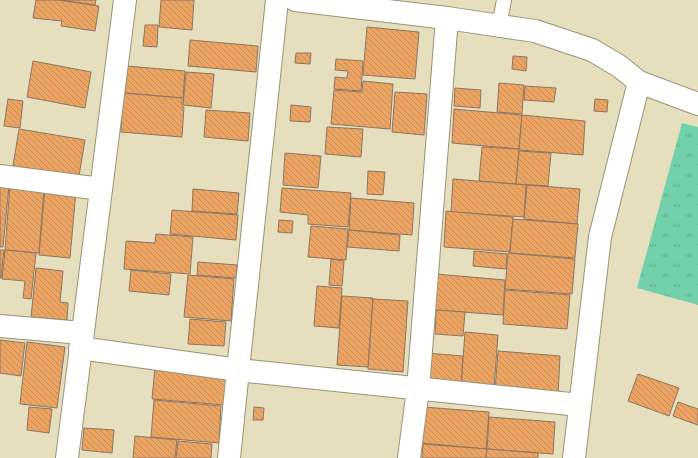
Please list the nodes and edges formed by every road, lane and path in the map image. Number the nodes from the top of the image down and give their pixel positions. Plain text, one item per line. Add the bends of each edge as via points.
1 (125, 0) edge
2 (277, 0) edge
3 (295, 0) edge
4 (504, 0) edge
5 (447, 18) junction
6 (499, 26) junction
7 (639, 82) junction
8 (698, 104) edge
9 (0, 176) edge
10 (101, 189) junction
11 (0, 326) edge
12 (81, 341) junction
13 (238, 370) junction
14 (418, 389) junction
15 (580, 406) junction
16 (67, 458) edge
17 (230, 458) edge
18 (409, 458) edge
19 (574, 458) edge

1 - 10 street
2 - 13 street
3 - 5 street
4 - 6 lane
5 - 6 street
5 - 14 street
6 - 7 street via 535,31 592,50
7 - 8 street
7 - 15 street via 600,237
9 - 10 street
10 - 12 street
11 - 12 street
12 - 13 street
12 - 16 street
13 - 14 street
13 - 17 street
14 - 15 street
14 - 18 street
15 - 19 street

